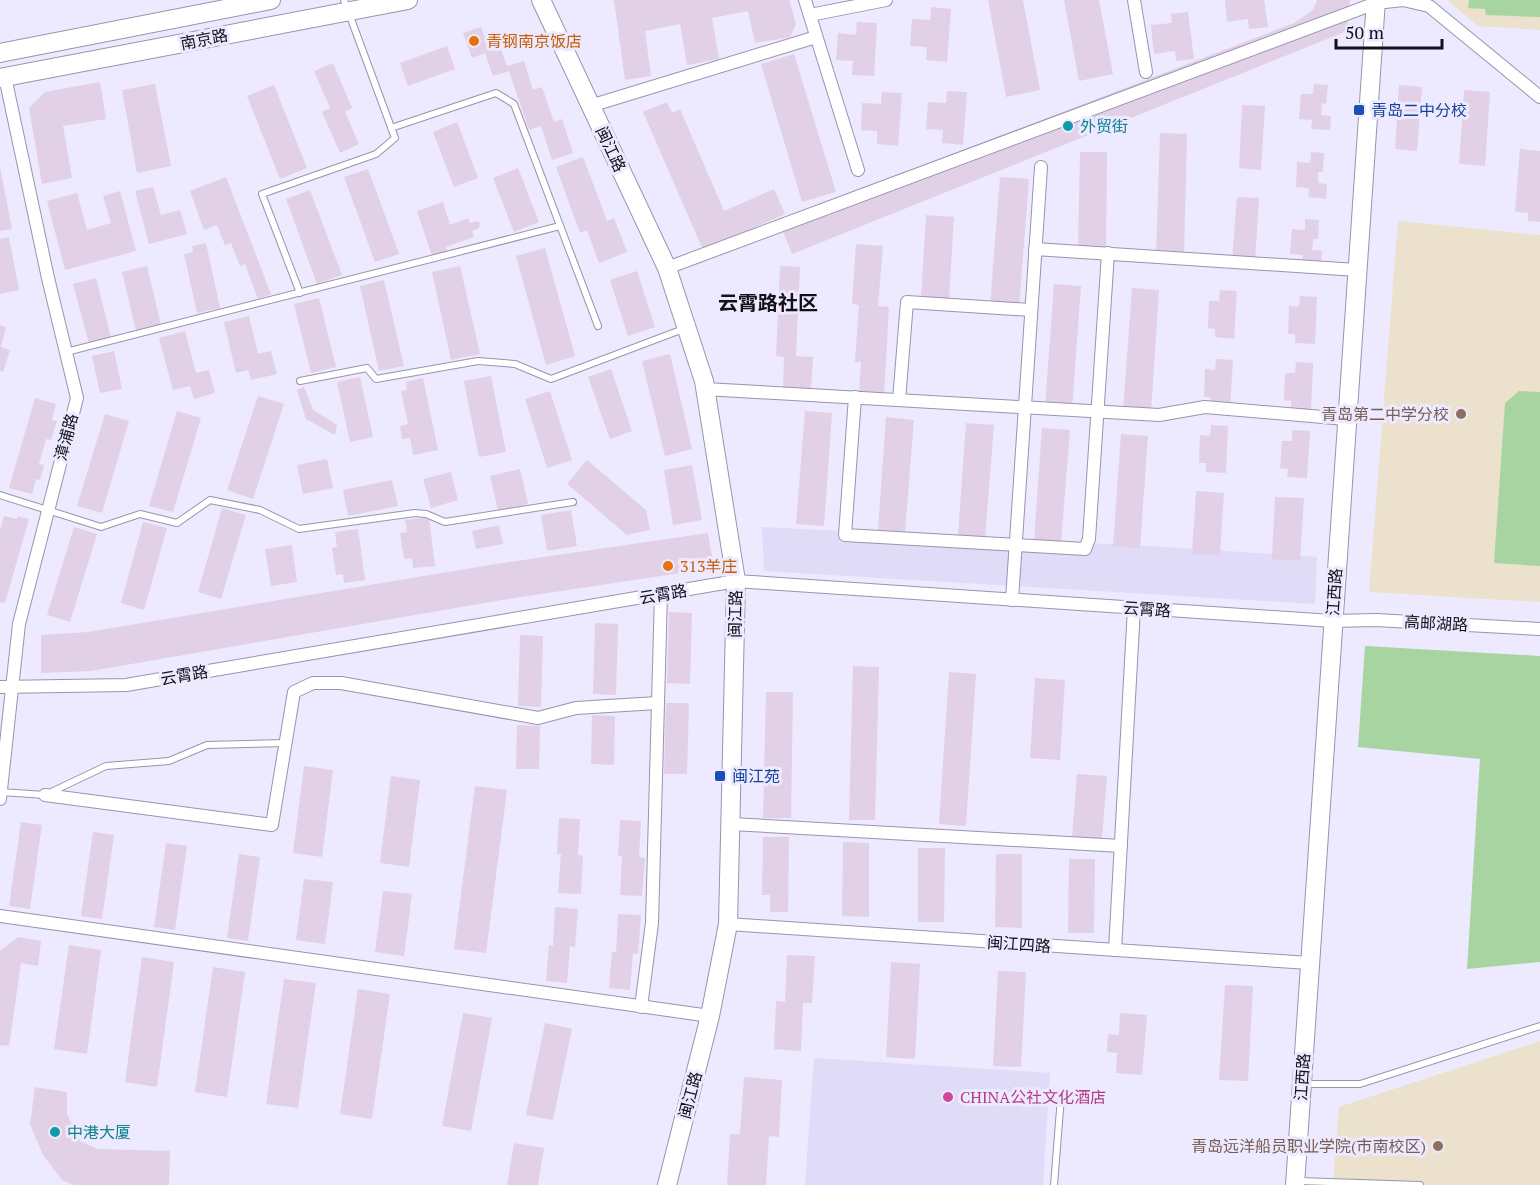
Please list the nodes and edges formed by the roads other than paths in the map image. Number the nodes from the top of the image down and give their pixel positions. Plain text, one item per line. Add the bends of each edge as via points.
1 (271, 0) edge
2 (408, 0) edge
3 (541, 0) edge
4 (805, 0) edge
5 (886, 0) edge
6 (1134, 0) edge
7 (1376, 1) edge
8 (346, 6) edge
9 (810, 15) junction
10 (816, 36) junction
11 (0, 53) edge
12 (1146, 72) dead end
13 (3, 78) edge
14 (1540, 97) edge
15 (590, 106) junction
16 (391, 128) junction
17 (1041, 167) dead end
18 (858, 170) dead end
19 (560, 226) junction
20 (1035, 249) junction
21 (1108, 253) junction
22 (667, 268) junction
23 (1357, 270) junction
24 (300, 293) junction
25 (1031, 310) junction
26 (598, 326) dead end
27 (686, 327) junction
28 (66, 352) junction
29 (300, 381) dead end
30 (705, 389) junction
31 (855, 397) junction
32 (899, 400) junction
33 (1025, 407) junction
34 (1098, 411) junction
35 (1346, 419) junction
36 (0, 495) edge
37 (573, 502) dead end
38 (47, 509) junction
39 (1015, 544) junction
40 (736, 580) junction
41 (661, 594) junction
42 (1012, 600) junction
43 (1134, 608) junction
44 (1332, 621) junction
45 (1540, 629) edge
46 (6, 688) edge
47 (657, 703) junction
48 (285, 743) junction
49 (1, 792) edge
50 (45, 795) junction
51 (0, 799) edge
52 (730, 824) junction
53 (1121, 846) junction
54 (0, 916) edge
55 (728, 924) junction
56 (1115, 950) junction
57 (1309, 963) junction
58 (641, 1007) junction
59 (710, 1016) junction
60 (1540, 1026) edge
61 (1301, 1084) junction
62 (1061, 1097) dead end
63 (1295, 1183) edge
64 (667, 1185) edge
65 (1054, 1185) edge
66 (1420, 1185) edge

1 - 11 main road, 南京路
2 - 8 main road, 南京路
3 - 15 main road, 闽江路
4 - 9 street
5 - 9 street
6 - 12 street
7 - 14 street via 1403,0 1429,6
7 - 22 street
7 - 23 main road, 江西路
8 - 13 main road, 南京路
8 - 16 lane
9 - 10 street
10 - 15 street
10 - 18 street
13 - 28 street, 漳浦路
15 - 22 main road, 闽江路
16 - 19 lane via 496,93 514,104
16 - 24 lane via 395,138 376,154 262,194
17 - 20 street
19 - 24 lane
19 - 26 lane
20 - 21 street
20 - 25 street
21 - 23 street
21 - 34 street
22 - 27 main road, 闽江路
23 - 35 main road, 江西路
24 - 28 lane
25 - 32 street via 907,302
25 - 33 street
27 - 29 lane via 550,379 515,364 478,361 376,379 367,368
27 - 30 main road, 闽江路
28 - 38 street, 漳浦路 via 77,398
30 - 31 street
30 - 40 main road, 闽江路
31 - 32 street
31 - 39 street via 845,535
32 - 33 street
33 - 34 street
33 - 39 street
34 - 35 street via 1159,415 1205,407
34 - 39 street via 1086,549
35 - 44 main road, 江西路
36 - 38 lane
37 - 38 lane via 445,522 415,513 299,529 260,510 210,500 177,523 140,514 101,527
38 - 46 street, 漳浦路
39 - 42 street
40 - 41 street, 云霄路
40 - 42 street, 云霄路
40 - 52 main road, 闽江路
41 - 46 street, 云霄路 via 126,685
41 - 47 street
42 - 43 street, 云霄路
43 - 44 street, 云霄路
43 - 53 street
44 - 45 street, 高邮湖路
44 - 57 main road, 江西路
46 - 49 street, 漳浦路
47 - 48 street via 576,708 538,718 341,683 313,683 294,692
47 - 58 street via 652,923
48 - 50 lane via 207,745 169,761 106,766
48 - 50 street via 272,825
49 - 50 lane
49 - 51 street, 漳浦路
52 - 53 street
52 - 55 main road, 闽江路
53 - 56 street
54 - 58 street
55 - 56 street, 闽江四路
55 - 59 main road, 闽江路
56 - 57 street, 闽江四路
57 - 61 main road, 江西路
58 - 59 street
59 - 64 main road, 闽江路
60 - 61 lane via 1360,1084
61 - 63 main road, 江西路
62 - 65 lane
63 - 66 lane

